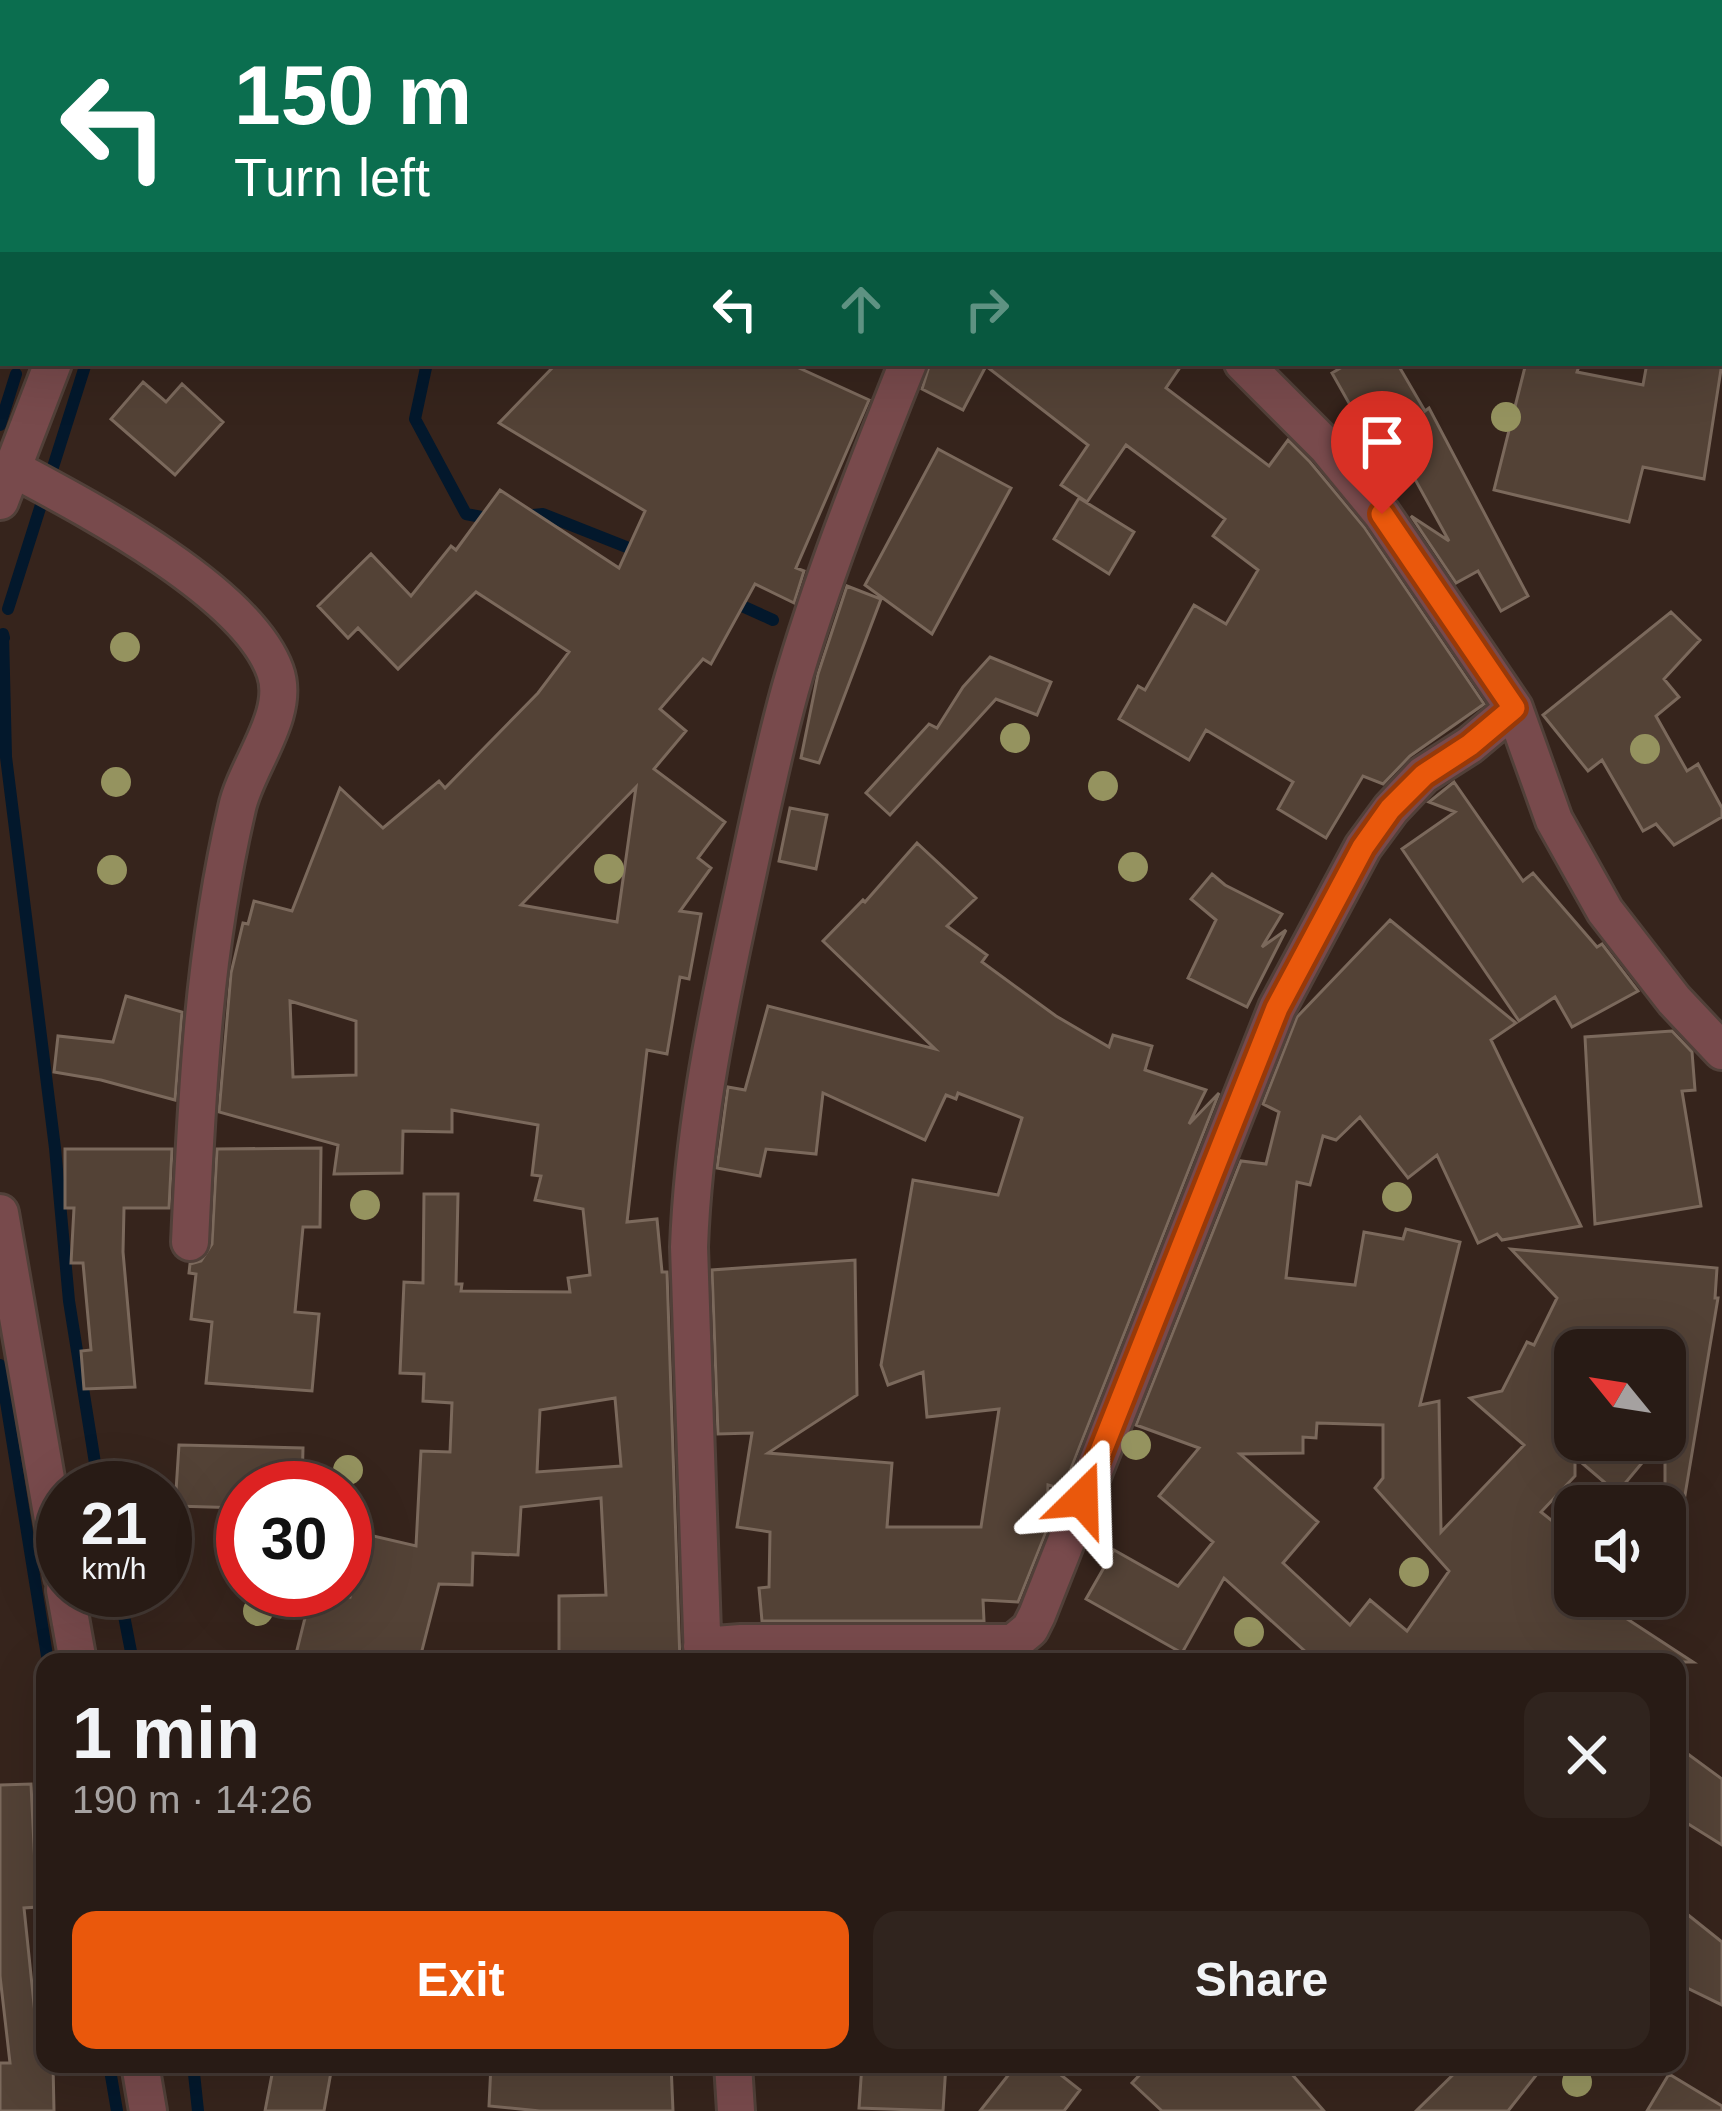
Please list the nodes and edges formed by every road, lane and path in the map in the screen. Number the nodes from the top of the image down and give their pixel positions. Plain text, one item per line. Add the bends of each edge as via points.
1 (51, 366) edge
2 (907, 366) edge
3 (1246, 366) edge
4 (6, 484) edge
5 (1514, 708) junction
6 (1722, 1051) edge
7 (0, 1213) edge
8 (190, 1242) dead end
9 (8, 1303) edge
10 (40, 1461) edge
11 (70, 1617) edge
12 (76, 1653) edge
13 (702, 1653) edge
14 (705, 1653) edge
15 (142, 2073) edge
16 (734, 2073) edge
17 (148, 2111) edge
18 (736, 2111) edge

1 - 4 street
2 - 13 street via 790,689 702,1104 688,1247
3 - 5 street via 1382,514
4 - 8 street via 146,547 233,609 276,672 278,698 242,787 209,946
5 - 6 street via 1554,820 1605,911
5 - 14 street via 1390,809 1277,1008 1022,1638 965,1645 741,1642
7 - 9 street
9 - 10 street
11 - 12 street
15 - 17 street
16 - 18 street

